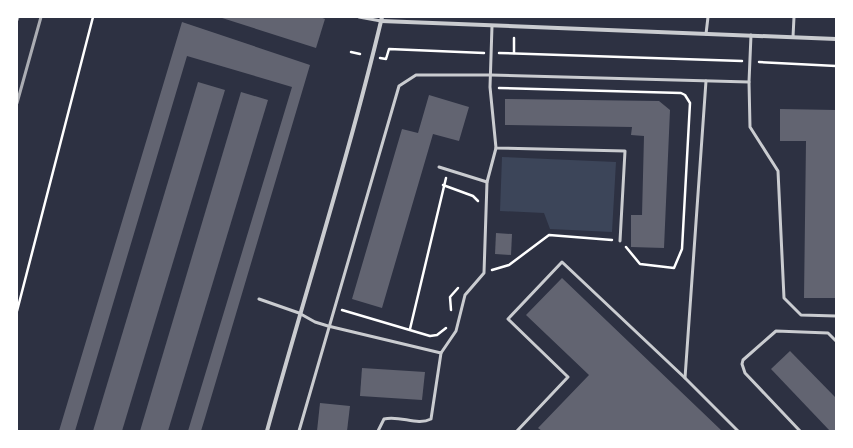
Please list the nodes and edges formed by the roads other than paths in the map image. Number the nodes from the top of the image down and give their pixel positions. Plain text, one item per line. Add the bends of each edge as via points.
1 (359, 17) edge
2 (708, 17) edge
3 (794, 17) edge
4 (382, 19) edge
5 (492, 26) junction
6 (706, 34) junction
7 (751, 35) junction
8 (793, 37) junction
9 (836, 39) edge
10 (491, 75) junction
11 (706, 81) junction
12 (749, 82) junction
13 (496, 148) junction
14 (439, 167) dead end
15 (487, 182) junction
16 (620, 241) dead end
17 (259, 299) dead end
18 (299, 313) junction
19 (836, 316) edge
20 (328, 326) junction
21 (836, 340) edge
22 (441, 353) junction
23 (685, 378) junction
24 (267, 431) edge
25 (299, 431) edge
26 (378, 431) edge
27 (517, 431) edge
28 (738, 431) edge
29 (800, 431) edge

1 - 4 lane
2 - 6 lane
3 - 8 lane
4 - 5 street
4 - 18 street via 336,191
5 - 6 street
5 - 10 lane
6 - 7 street
7 - 8 street
7 - 12 lane
8 - 9 street
10 - 11 lane
10 - 13 lane
10 - 20 lane via 416,75 399,86
11 - 12 lane
11 - 23 lane
12 - 19 lane via 750,127 778,171 784,298 801,315
13 - 15 lane
13 - 16 lane via 625,151
14 - 15 lane
15 - 22 lane via 484,273 465,295 456,331
17 - 18 lane
18 - 20 lane
18 - 24 street
20 - 22 lane
20 - 25 lane
21 - 29 lane via 828,333 776,331 742,364 745,373
22 - 26 lane via 431,419 424,422 384,418
23 - 27 lane via 562,262 508,319 568,377
23 - 28 lane

